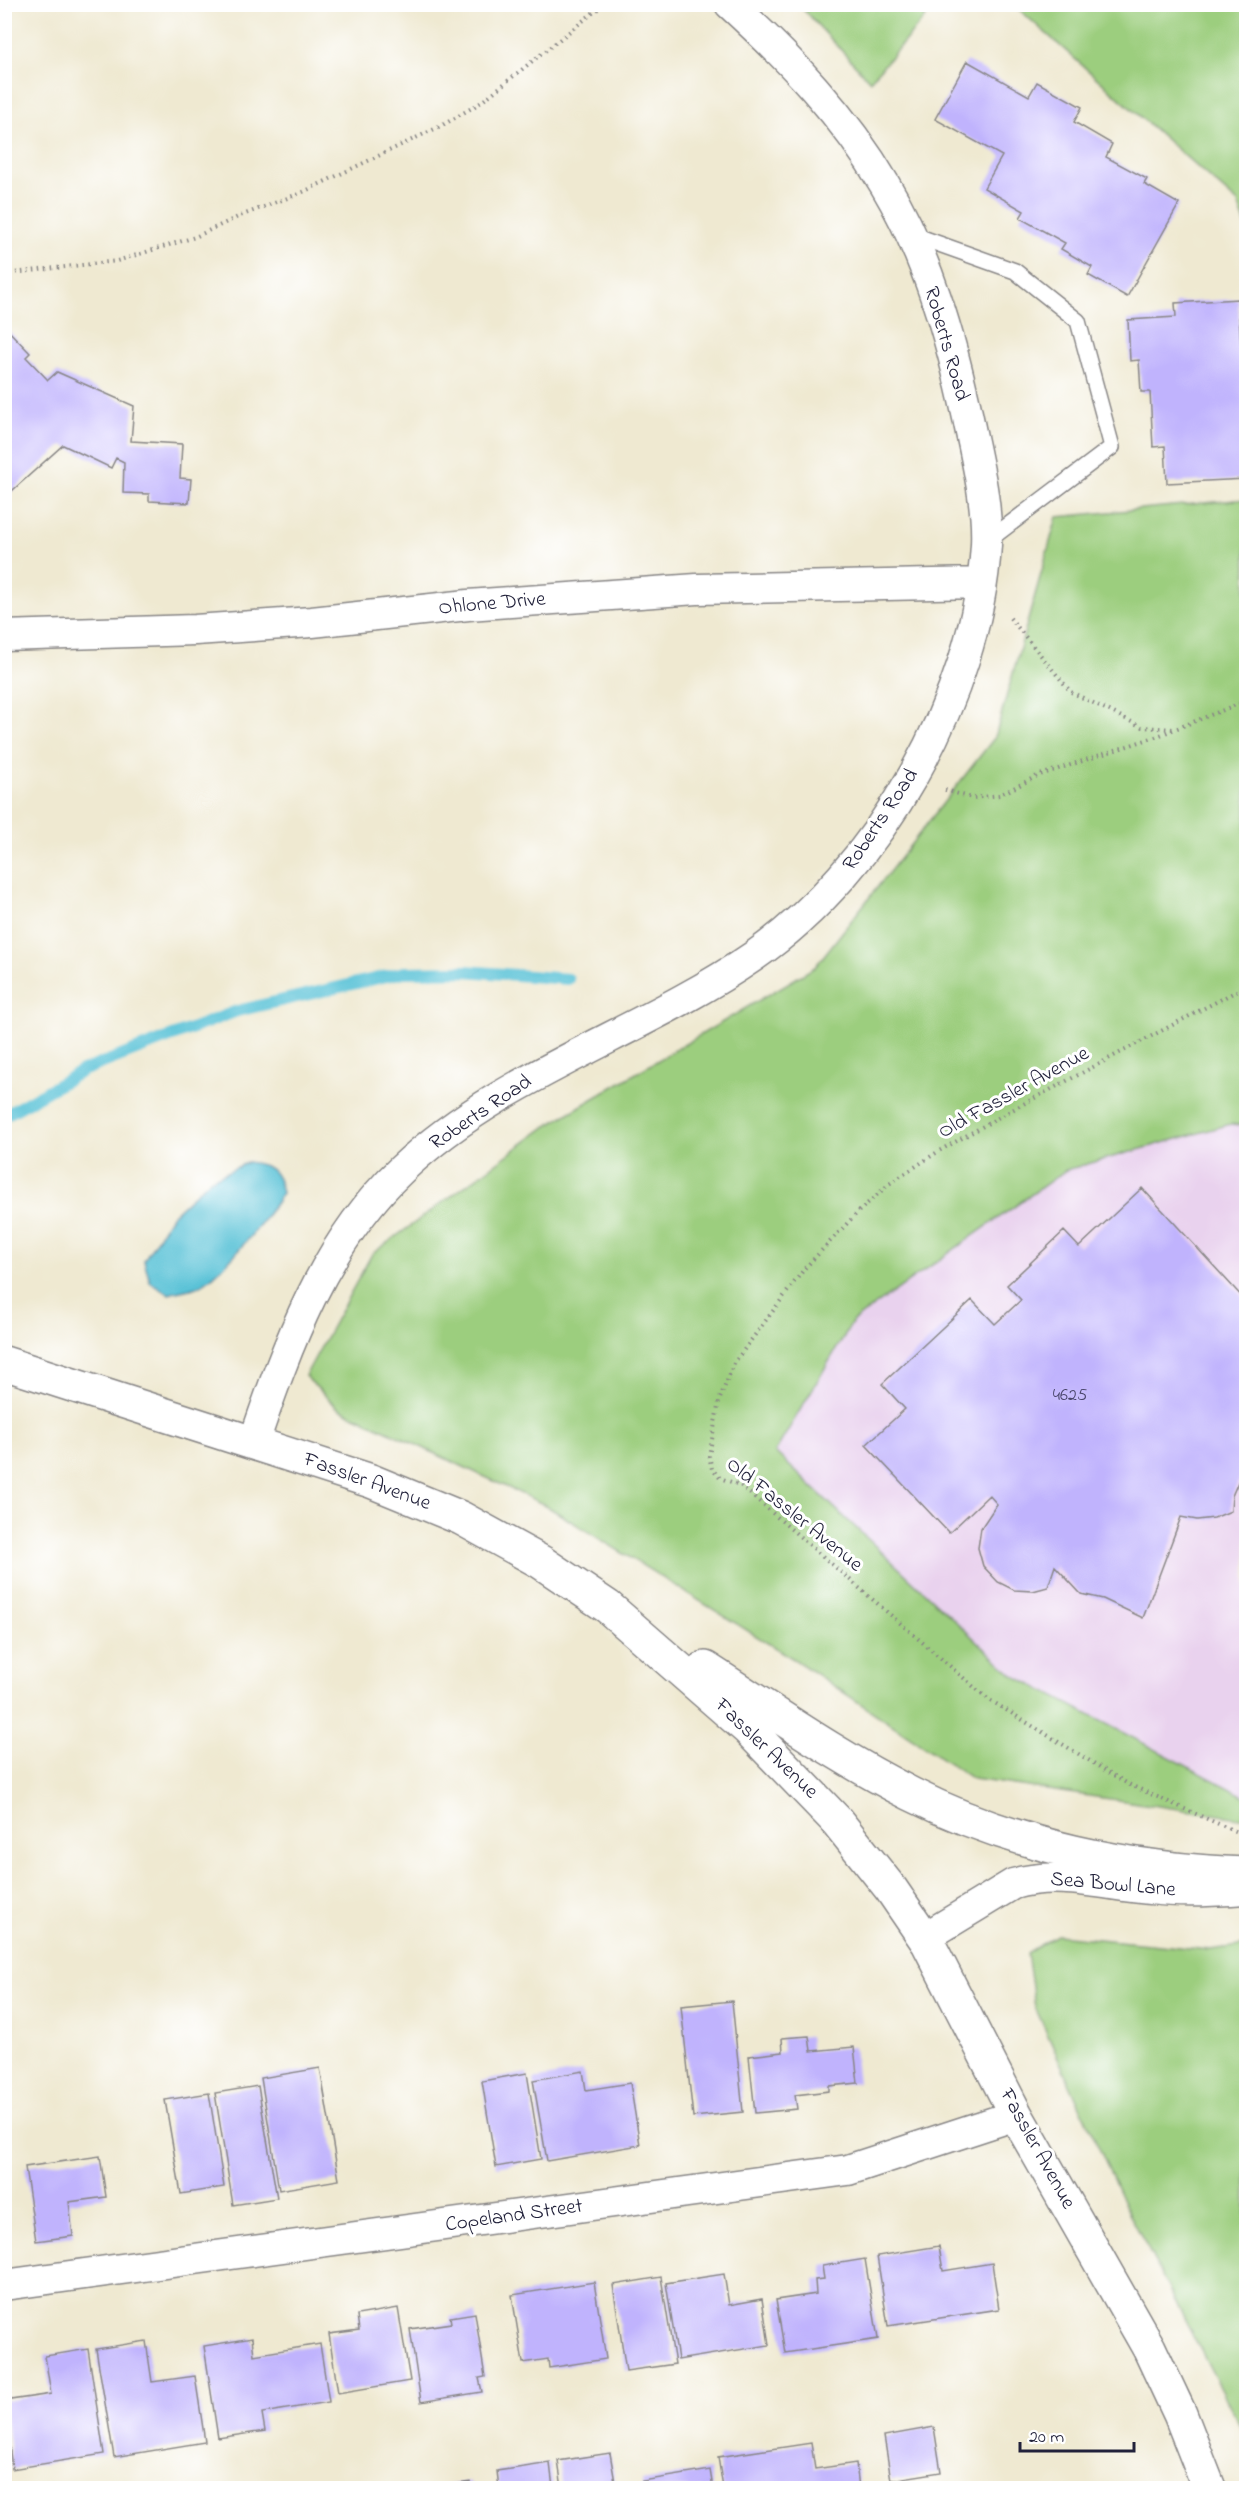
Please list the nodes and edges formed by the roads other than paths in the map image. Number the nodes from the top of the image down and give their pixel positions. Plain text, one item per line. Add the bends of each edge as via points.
1 (730, 4) edge
2 (911, 234) junction
3 (986, 542) junction
4 (981, 583) junction
5 (4, 636) edge
6 (4, 1363) edge
7 (254, 1442) junction
8 (608, 1607) junction
9 (1246, 1874) edge
10 (1246, 1889) edge
11 (924, 1938) junction
12 (1016, 2115) junction
13 (4, 2285) edge
14 (1209, 2488) edge

1 - 2 street, Roberts Road via 813,86 853,135
2 - 3 street, Roberts Road via 962,392 984,505
2 - 3 lane via 1015,271 1078,321 1112,447
3 - 4 street, Roberts Road
4 - 5 street, Ohlone Drive via 697,588 195,630
4 - 7 street, Roberts Road via 958,675 931,739 897,804 855,864 804,918 753,957 644,1021 505,1094 401,1170 351,1229 315,1290 286,1352
6 - 7 street, Fassler Avenue
7 - 8 street, Fassler Avenue via 371,1481 461,1518 541,1562
8 - 9 street via 849,1760 941,1808 1037,1842 1097,1857 1165,1868
8 - 11 street, Fassler Avenue via 720,1704 806,1786 865,1855
10 - 11 street, Sea Bowl Lane via 1185,1891 1068,1879 1026,1880
11 - 12 street, Fassler Avenue
12 - 13 street, Copeland Street via 848,2170
12 - 14 street, Fassler Avenue via 1149,2348

